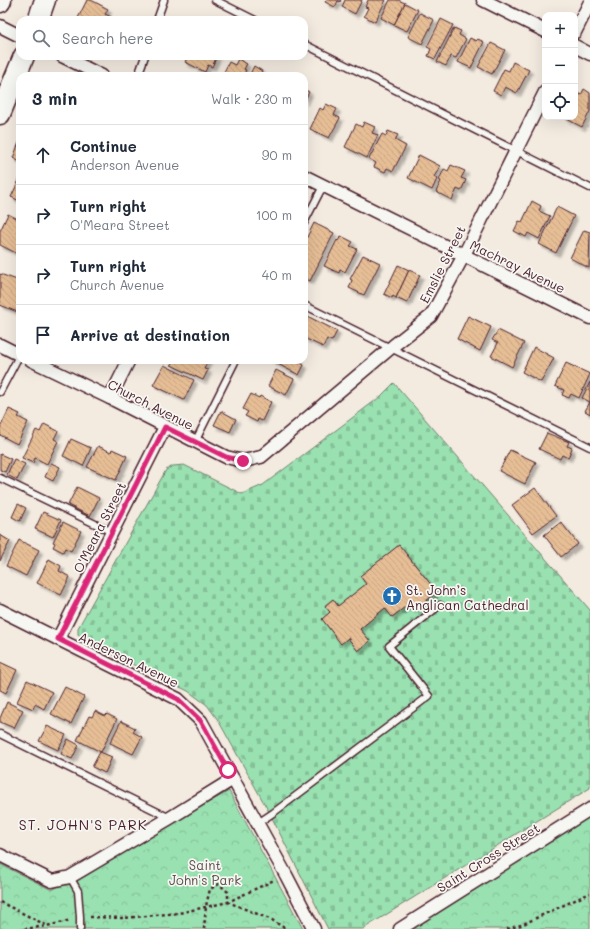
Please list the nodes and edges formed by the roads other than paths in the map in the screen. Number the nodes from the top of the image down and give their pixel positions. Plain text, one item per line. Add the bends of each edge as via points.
1 (45, 0) edge
2 (164, 0) edge
3 (215, 0) edge
4 (483, 0) edge
5 (590, 2) edge
6 (39, 16) edge
7 (158, 16) edge
8 (247, 16) edge
9 (0, 26) edge
10 (578, 26) edge
11 (542, 30) edge
12 (16, 34) edge
13 (308, 46) edge
14 (578, 48) edge
15 (590, 54) edge
16 (22, 60) edge
17 (70, 60) edge
18 (144, 60) edge
19 (17, 72) edge
20 (94, 72) edge
21 (139, 72) edge
22 (16, 75) edge
23 (542, 98) edge
24 (0, 114) edge
25 (516, 150) junction
26 (308, 178) edge
27 (323, 186) junction
28 (590, 188) edge
29 (308, 215) edge
30 (464, 255) junction
31 (308, 307) edge
32 (590, 318) edge
33 (0, 345) edge
34 (390, 349) junction
35 (16, 353) edge
36 (16, 362) edge
37 (40, 364) edge
38 (127, 364) edge
39 (234, 364) edge
40 (0, 392) edge
41 (110, 398) junction
42 (165, 427) junction
43 (195, 442) junction
44 (590, 447) edge
45 (261, 457) joint
46 (0, 478) edge
47 (112, 532) junction
48 (440, 605) dead end
49 (0, 610) edge
50 (58, 639) junction
51 (0, 734) edge
52 (233, 779) junction
53 (590, 809) edge
54 (170, 818) junction
55 (258, 823) junction
56 (0, 855) edge
57 (70, 877) junction
58 (80, 929) edge
59 (314, 929) edge
60 (400, 929) edge

1 - 6 main road
2 - 7 lane
3 - 8 lane
4 - 11 street
5 - 10 street
9 - 12 street
13 - 25 lane
14 - 15 street
16 - 19 main road
17 - 20 street
18 - 21 lane
22 - 24 main road
23 - 25 street, Emslie Street
25 - 28 lane
25 - 30 street, Emslie Street
26 - 27 street, Machray Avenue
27 - 29 lane
27 - 30 street, Machray Avenue
30 - 32 street, Machray Avenue
30 - 34 street, Emslie Street via 432,316
31 - 34 lane
33 - 35 street
34 - 44 lane
34 - 45 street, Emslie Street
36 - 40 lane
37 - 41 street, Church Avenue
38 - 41 street
39 - 43 lane
41 - 42 street, Church Avenue
42 - 43 street, Church Avenue
42 - 47 street, O'Meara Street
43 - 45 street, Church Avenue via 226,457 243,461
46 - 47 lane
47 - 50 street, O'Meara Street
48 - 55 lane via 389,646 429,696
49 - 50 street, Anderson Avenue
50 - 52 street, Anderson Avenue via 178,699 201,721
51 - 54 lane
52 - 54 street
52 - 55 street, Anderson Avenue
53 - 60 street, Saint Cross Street
54 - 57 street
55 - 59 street, Anderson Avenue
56 - 57 street via 52,881
57 - 58 lane via 78,891

